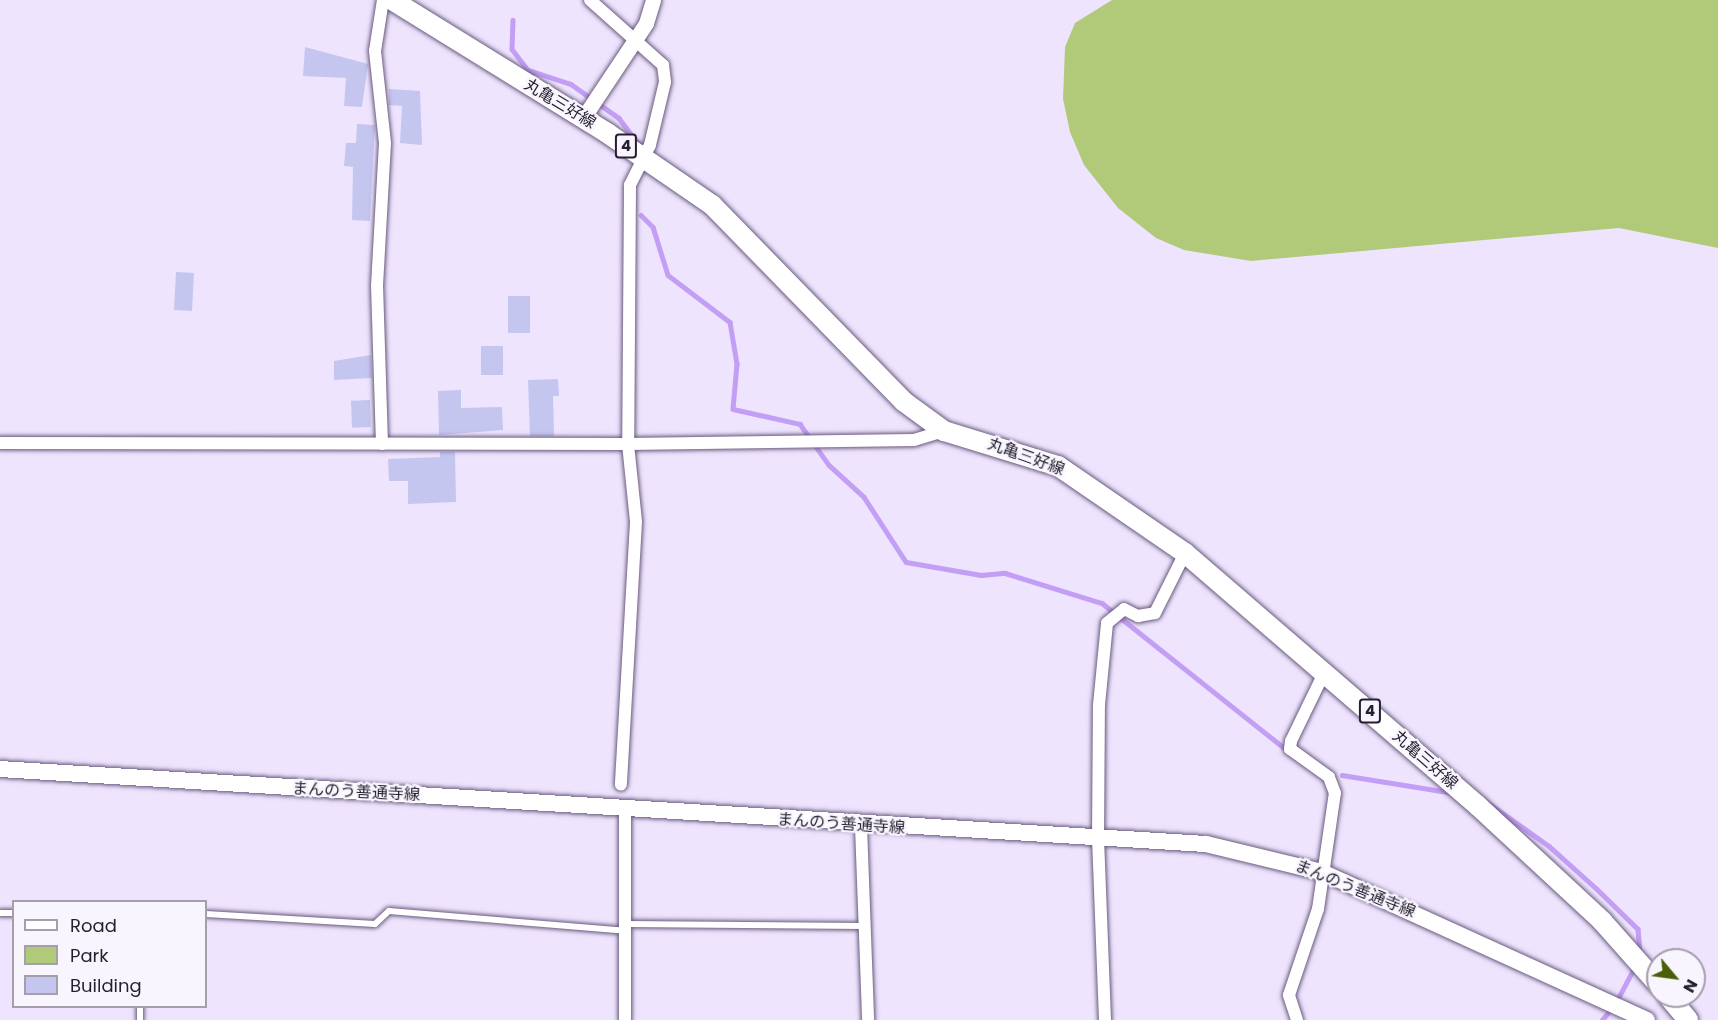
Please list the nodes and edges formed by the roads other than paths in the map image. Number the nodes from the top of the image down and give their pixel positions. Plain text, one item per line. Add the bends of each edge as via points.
1 (383, 0) edge
2 (392, 0) edge
3 (590, 0) edge
4 (653, 0) edge
5 (633, 42) junction
6 (585, 114) junction
7 (645, 158) junction
8 (944, 431) junction
9 (0, 443) edge
10 (382, 444) junction
11 (628, 444) junction
12 (1185, 553) junction
13 (1325, 671) junction
14 (0, 769) edge
15 (621, 785) dead end
16 (625, 807) junction
17 (861, 826) junction
18 (1098, 840) junction
19 (1322, 872) junction
20 (207, 914) edge
21 (868, 926) junction
22 (625, 927) junction
23 (1646, 971) edge
24 (1678, 1008) edge
25 (625, 1020) edge
26 (868, 1020) edge
27 (1105, 1020) edge
28 (1297, 1020) edge
29 (1647, 1020) edge
30 (1688, 1020) edge

1 - 10 street via 375,51 385,143 377,286
2 - 6 main road, 丸亀三好線 / 4
3 - 5 street
4 - 5 street
5 - 6 street
5 - 7 street via 663,65 665,82
6 - 7 main road, 丸亀三好線 / 4
7 - 8 main road, 丸亀三好線 / 4 via 712,205 903,401
7 - 11 street via 630,185
8 - 11 street via 914,440 798,438
8 - 12 main road, 丸亀三好線 / 4 via 1058,466
9 - 10 street
10 - 11 street
11 - 15 street via 636,522
12 - 13 main road, 丸亀三好線 / 4
12 - 18 street via 1155,613 1138,616 1124,609 1107,623 1099,705
13 - 19 street via 1290,749 1329,777 1335,793
13 - 23 main road, 丸亀三好線 / 4 via 1594,914
14 - 16 main road, まんのう善通寺線
16 - 17 main road, まんのう善通寺線
16 - 22 street
17 - 18 main road, まんのう善通寺線
17 - 21 street
18 - 19 main road, まんのう善通寺線 via 1206,844
18 - 27 street
19 - 28 street via 1309,945 1289,995
19 - 29 main road, まんのう善通寺線
20 - 22 lane via 375,924 389,911
21 - 22 lane
21 - 26 street
22 - 25 street
24 - 30 main road

